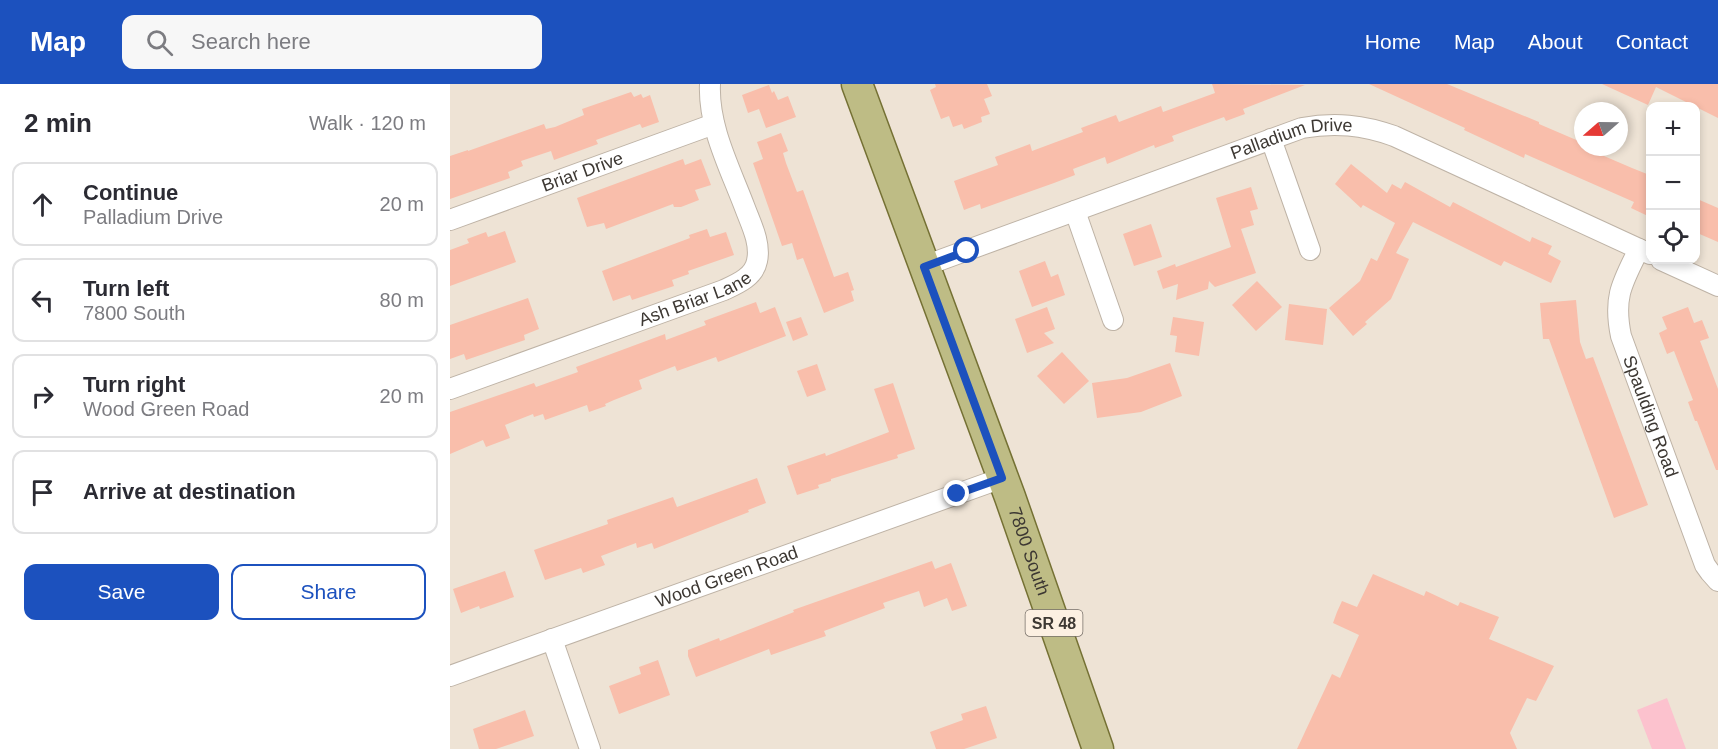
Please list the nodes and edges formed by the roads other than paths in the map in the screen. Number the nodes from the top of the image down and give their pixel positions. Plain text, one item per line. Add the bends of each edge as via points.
1 (710, 84) edge
2 (857, 84) edge
3 (714, 123) junction
4 (1271, 139) junction
5 (1075, 211) junction
6 (450, 220) edge
7 (1310, 250) dead end
8 (1645, 252) edge
9 (1670, 264) edge
10 (924, 267) junction
11 (1718, 286) edge
12 (1113, 320) dead end
13 (450, 389) edge
14 (1002, 478) junction
15 (1718, 581) edge
16 (552, 639) junction
17 (450, 676) edge
18 (591, 749) edge
19 (1098, 749) edge

1 - 3 street, Ash Briar Lane
2 - 10 main road, 7800 South / SR 48
3 - 6 street, Briar Drive
3 - 13 street, Ash Briar Lane via 756,237 758,260 747,278
4 - 5 street, Palladium Drive
4 - 7 street
4 - 8 street, Palladium Drive via 1320,125 1376,129
5 - 10 street, Palladium Drive
5 - 12 street
8 - 15 street, Spaulding Road via 1619,293 1621,336 1705,565
9 - 11 street
10 - 14 main road, 7800 South / SR 48
14 - 16 street, Wood Green Road
14 - 19 main road, 7800 South / SR 48
16 - 17 street, Wood Green Road
16 - 18 street

